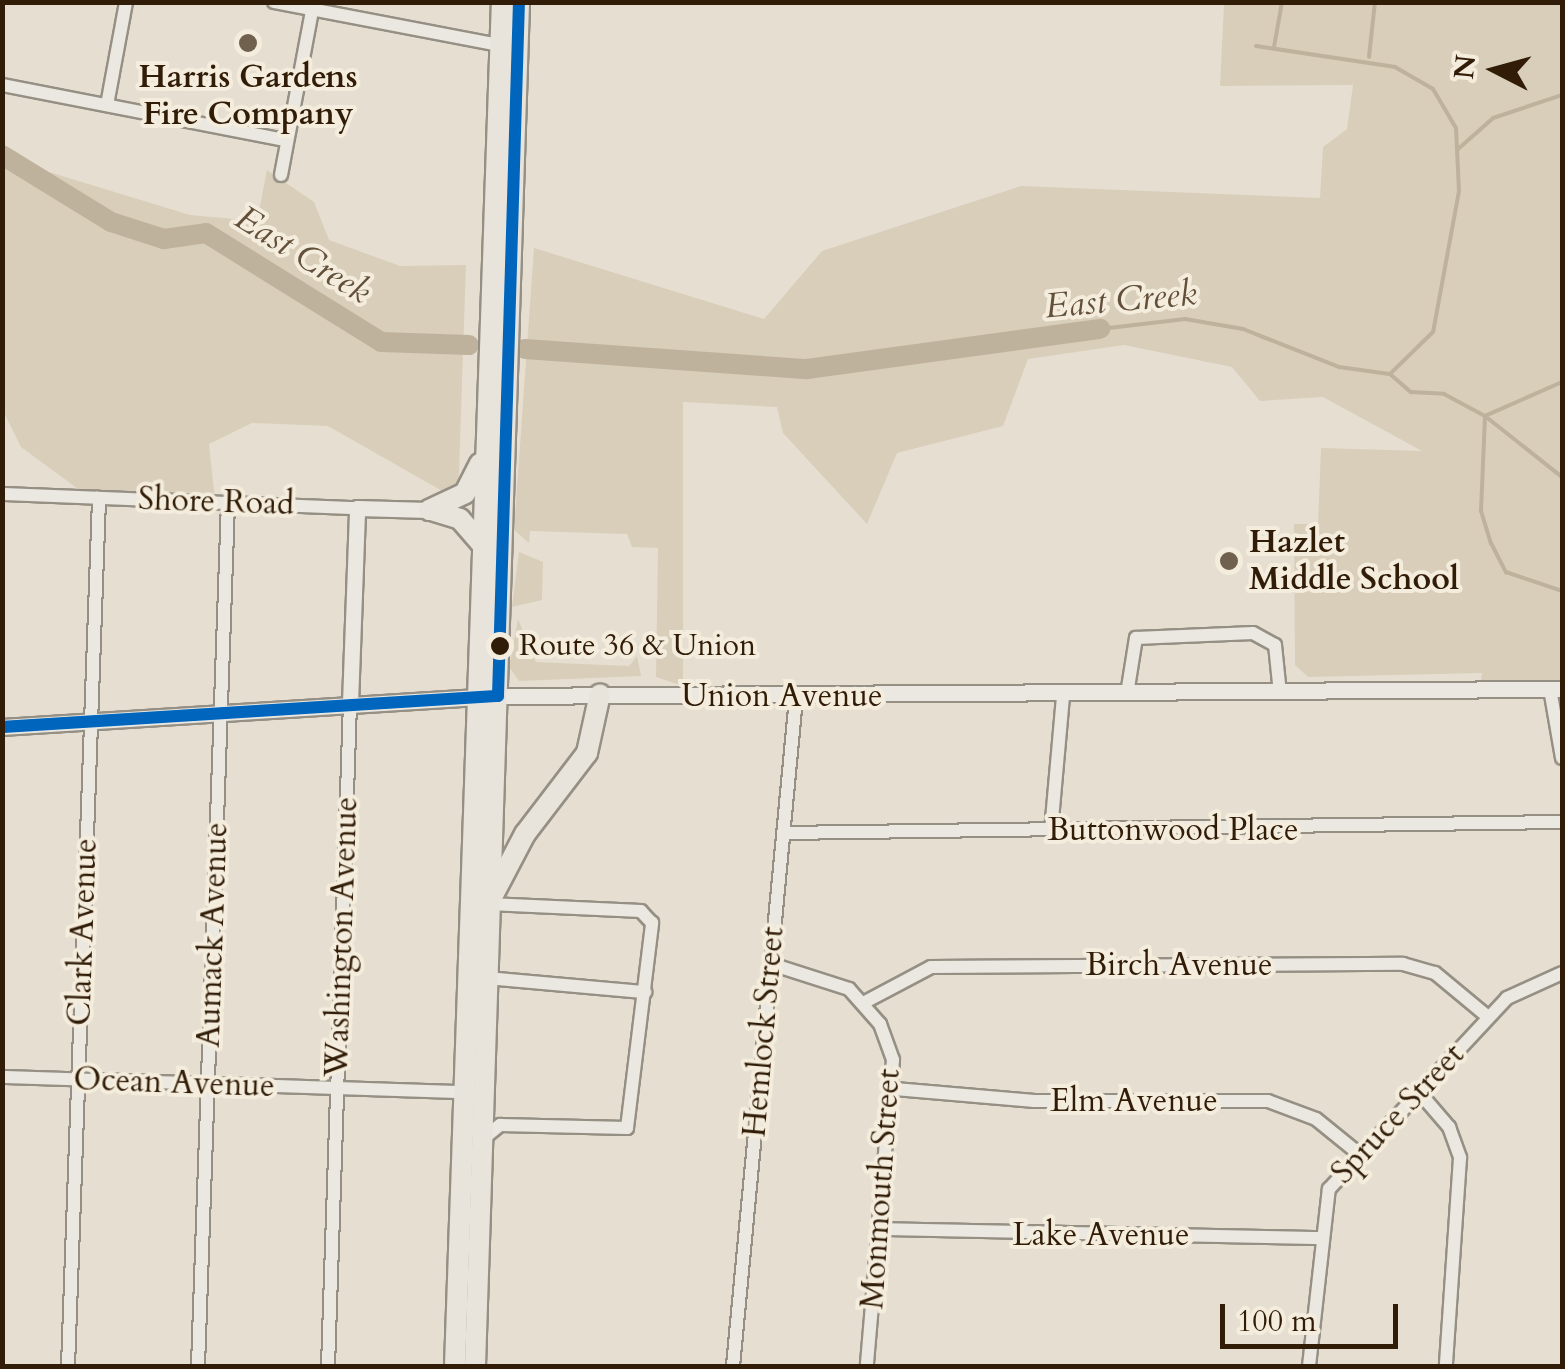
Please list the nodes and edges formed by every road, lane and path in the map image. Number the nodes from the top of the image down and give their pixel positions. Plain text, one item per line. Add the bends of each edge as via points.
1 (126, 2) edge
2 (274, 2) edge
3 (502, 2) edge
4 (519, 2) edge
5 (312, 6) edge
6 (499, 45) junction
7 (2, 85) edge
8 (107, 105) junction
9 (286, 140) junction
10 (281, 175) dead end
11 (486, 447) junction
12 (2, 494) edge
13 (99, 498) junction
14 (228, 503) junction
15 (357, 508) junction
16 (429, 510) junction
17 (483, 545) junction
18 (1556, 689) edge
19 (1280, 693) junction
20 (600, 694) junction
21 (1128, 694) junction
22 (498, 696) junction
23 (1063, 696) junction
24 (475, 697) junction
25 (796, 698) junction
26 (350, 703) junction
27 (219, 714) junction
28 (90, 721) junction
29 (2, 727) edge
30 (1562, 758) edge
31 (1562, 822) edge
32 (1051, 831) junction
33 (782, 833) junction
34 (489, 904) junction
35 (772, 964) junction
36 (1562, 973) edge
37 (487, 978) junction
38 (645, 992) junction
39 (865, 1002) junction
40 (1487, 1016) junction
41 (2, 1077) edge
42 (78, 1080) junction
43 (207, 1084) junction
44 (337, 1088) junction
45 (894, 1089) junction
46 (1418, 1091) junction
47 (466, 1092) junction
48 (481, 1145) junction
49 (1358, 1153) junction
50 (881, 1229) junction
51 (1320, 1238) junction
52 (68, 1366) edge
53 (198, 1366) edge
54 (328, 1366) edge
55 (455, 1366) edge
56 (476, 1366) edge
57 (732, 1366) edge
58 (867, 1366) edge
59 (1310, 1366) edge
60 (1446, 1366) edge

1 - 8 street
2 - 5 street
3 - 6 highway
4 - 22 highway
5 - 6 street
5 - 9 street
6 - 11 highway
7 - 8 street
8 - 9 street
9 - 10 street
11 - 16 highway via 465,494
11 - 17 highway
12 - 13 street, Shore Road
13 - 14 street, Shore Road
13 - 28 street, Clark Avenue
14 - 15 street, Shore Road
14 - 27 street, Aumack Avenue
15 - 16 street, Shore Road
15 - 26 street, Washington Avenue
16 - 17 highway via 460,519
17 - 24 highway
18 - 19 street, Union Avenue
18 - 30 street
19 - 21 street, Union Avenue
19 - 21 street via 1275,645 1253,633 1136,638
20 - 22 street, Union Avenue
20 - 25 street, Union Avenue
20 - 34 highway via 587,753 525,834
21 - 23 street, Union Avenue
22 - 24 street, Union Avenue
22 - 34 highway
23 - 25 street, Union Avenue
23 - 32 street
24 - 26 street, Union Avenue
24 - 47 highway
25 - 33 street, Hemlock Street
26 - 27 street, Union Avenue
26 - 44 street, Washington Avenue
27 - 28 street, Union Avenue
27 - 43 street, Aumack Avenue
28 - 29 street, Union Avenue
28 - 42 street, Clark Avenue
31 - 32 street, Buttonwood Place
32 - 33 street, Buttonwood Place
33 - 35 street, Hemlock Street
34 - 37 highway
34 - 38 street via 648,914
35 - 39 street, Monmouth Street via 826,976
35 - 57 street, Hemlock Street
36 - 40 street, Spruce Street via 1523,986
37 - 38 street
37 - 48 highway
38 - 48 street via 628,1128 500,1124
39 - 40 street, Birch Avenue via 932,967 1402,964 1434,973
39 - 45 street, Monmouth Street via 888,1041
40 - 46 street, Spruce Street
41 - 42 street, Ocean Avenue
42 - 43 street, Ocean Avenue
42 - 52 street, Clark Avenue
43 - 44 street, Ocean Avenue
43 - 53 street, Aumack Avenue
44 - 47 street, Ocean Avenue
44 - 54 street, Washington Avenue
45 - 49 street, Elm Avenue via 1034,1101 1268,1101 1316,1118
45 - 50 street, Monmouth Street
46 - 49 street, Spruce Street
46 - 60 street via 1449,1126 1460,1158
47 - 55 highway
48 - 56 highway
49 - 51 street, Spruce Street via 1328,1189
50 - 51 street, Lake Avenue
50 - 58 street, Monmouth Street
51 - 59 street, Spruce Street

